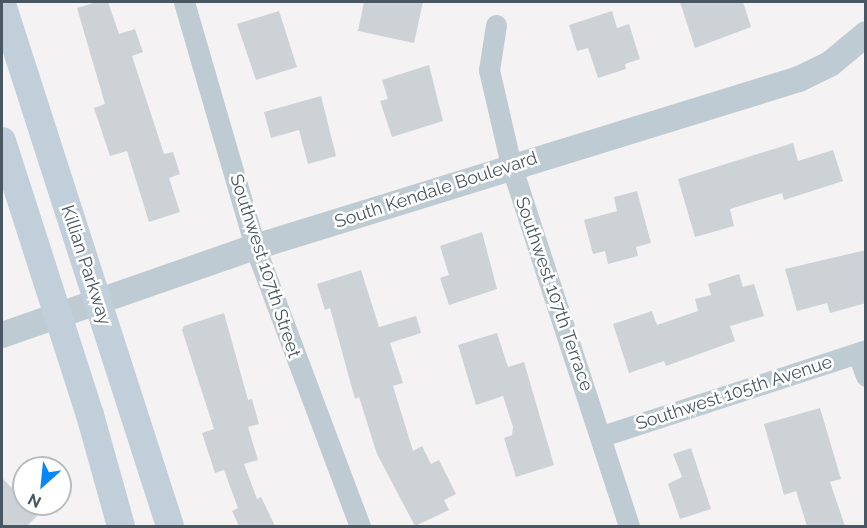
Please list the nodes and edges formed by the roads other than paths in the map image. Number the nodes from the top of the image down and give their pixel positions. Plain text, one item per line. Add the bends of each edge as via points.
1 (184, 2) edge
2 (2, 4) edge
3 (496, 25) dead end
4 (864, 35) edge
5 (2, 141) edge
6 (511, 165) junction
7 (255, 247) junction
8 (98, 301) junction
9 (56, 317) junction
10 (2, 335) edge
11 (862, 352) edge
12 (866, 376) edge
13 (602, 436) junction
14 (121, 526) edge
15 (170, 526) edge
16 (360, 526) edge
17 (629, 526) edge

1 - 7 street, Southwest 107th Street
2 - 8 main road, Killian Parkway
3 - 6 street, Southwest 107th Terrace via 489,70
4 - 6 street, South Kendale Boulevard via 830,64 799,79
5 - 9 main road
6 - 7 street, South Kendale Boulevard
6 - 13 street, Southwest 107th Terrace
7 - 8 street, South Kendale Boulevard
7 - 16 street, Southwest 107th Street
8 - 9 street, South Kendale Boulevard
8 - 15 main road, Killian Parkway
9 - 10 street, South Kendale Boulevard
9 - 14 main road
11 - 12 street
11 - 13 street, Southwest 105th Avenue
13 - 17 street, Southwest 107th Terrace

